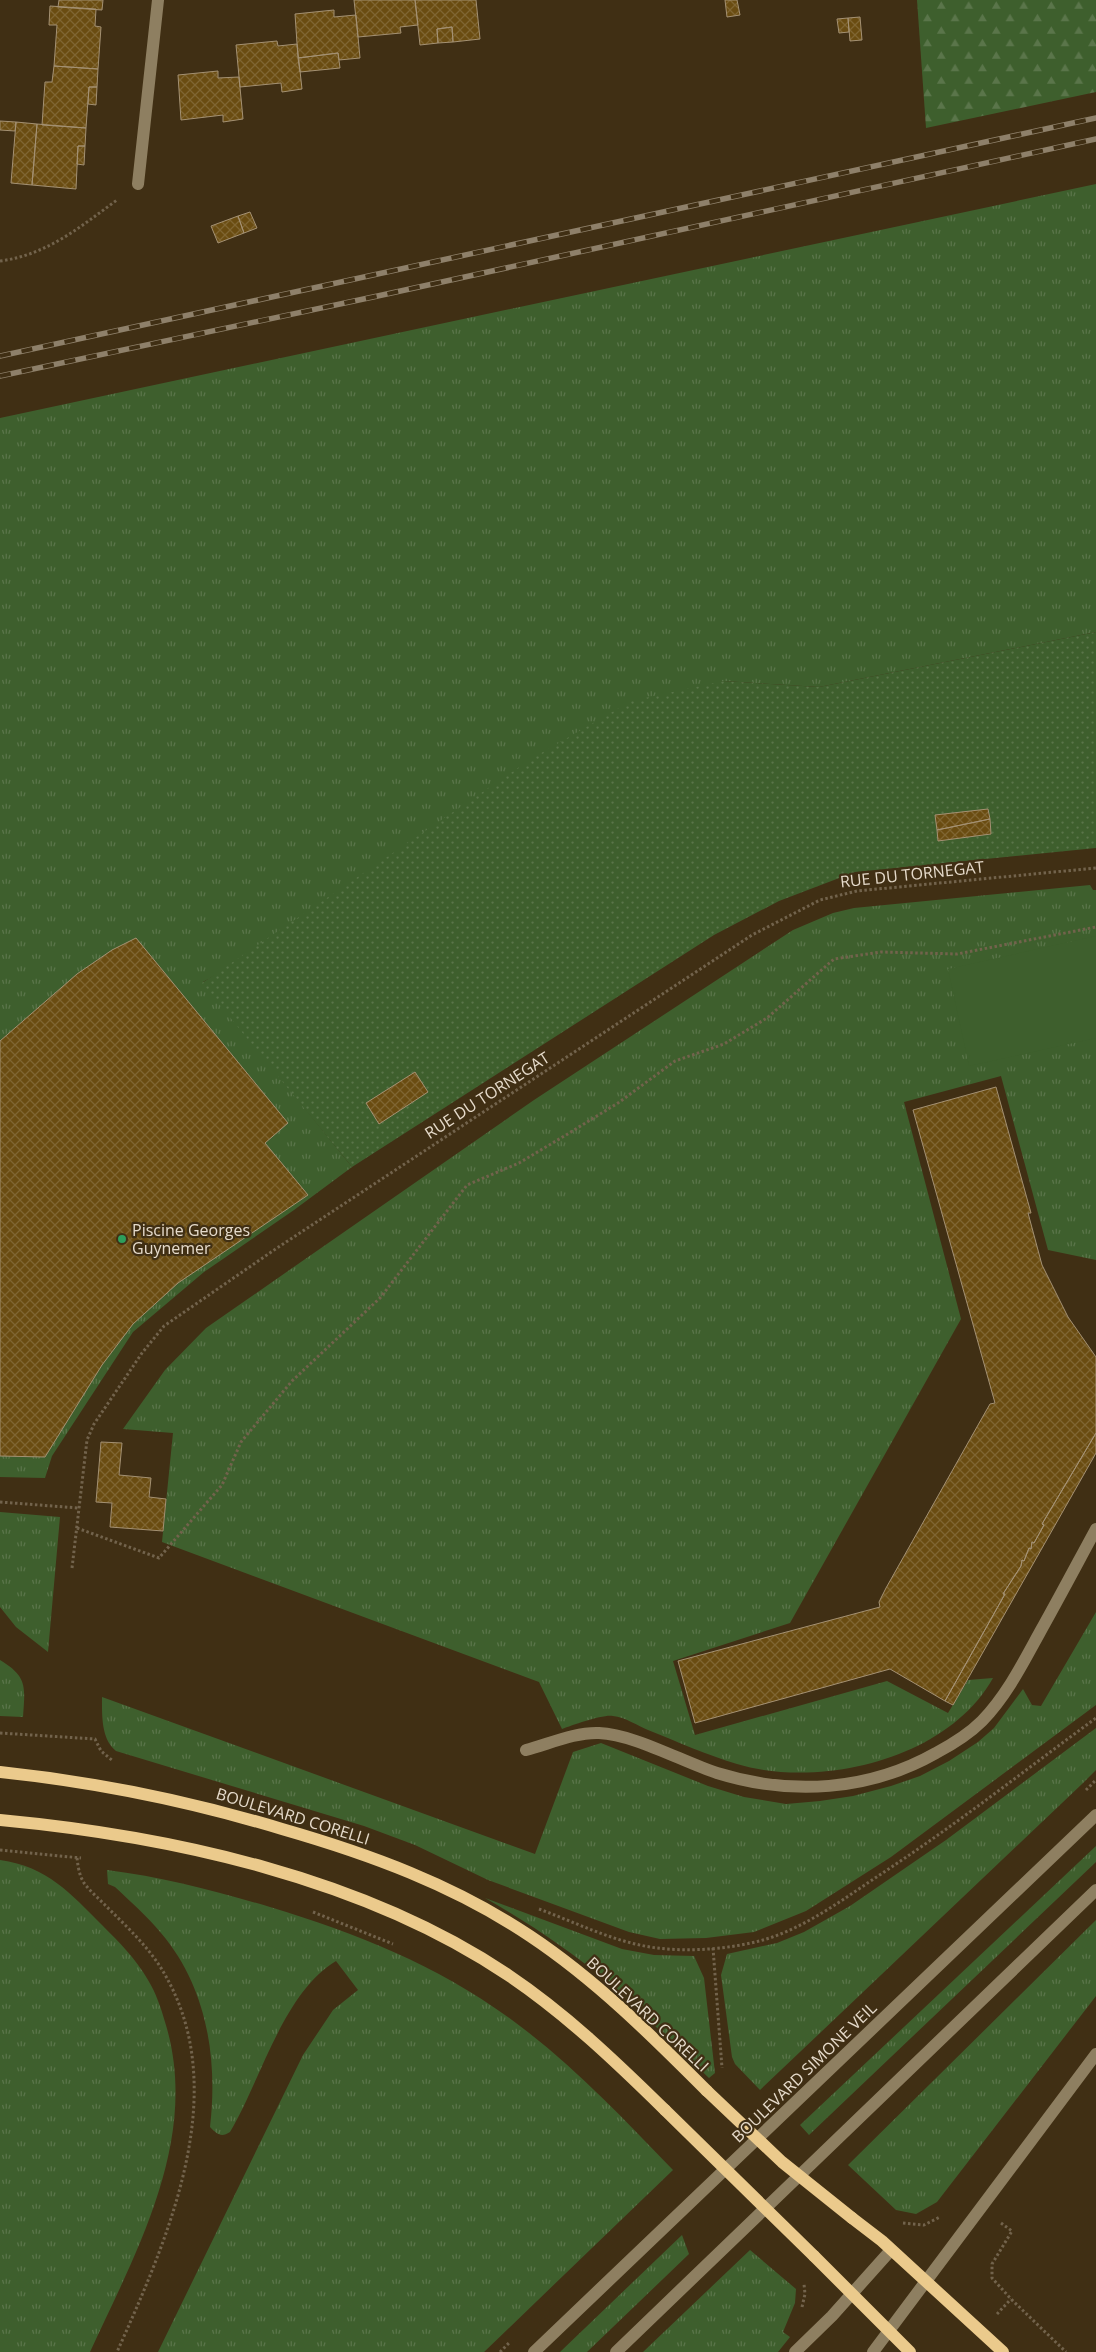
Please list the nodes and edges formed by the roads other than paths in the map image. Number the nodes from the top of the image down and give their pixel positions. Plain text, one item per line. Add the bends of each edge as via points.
1 (158, 0) edge
2 (138, 184) road end
3 (1096, 1529) edge
4 (526, 1750) dead end
5 (0, 1772) edge
6 (1096, 1815) edge
7 (0, 1820) edge
8 (1096, 1890) edge
9 (1096, 2054) edge
10 (891, 2250) junction
11 (927, 2282) junction
12 (852, 2295) junction
13 (890, 2332) junction
14 (534, 2352) edge
15 (616, 2352) edge
16 (795, 2352) edge
17 (874, 2352) edge
18 (910, 2352) edge
19 (1003, 2352) edge

1 - 2 street
3 - 4 street via 1008,1689 982,1721 960,1739 915,1765 892,1774 824,1787 766,1784 718,1773 620,1736 598,1733
5 - 10 main road, BOULEVARD CORELLI, bridge via 101,1785 183,1801 338,1846 428,1880 498,1916 611,1997 782,2162
6 - 14 street, BOULEVARD SIMONE VEIL
7 - 12 main road, bridge via 88,1830 204,1853 286,1875 389,1912 464,1948 535,1994 584,2034
8 - 15 street
9 - 11 street
10 - 11 main road, BOULEVARD CORELLI
10 - 12 street
11 - 13 street
11 - 19 main road, BOULEVARD CORELLI
12 - 13 main road
12 - 16 street
13 - 17 street
13 - 18 main road

